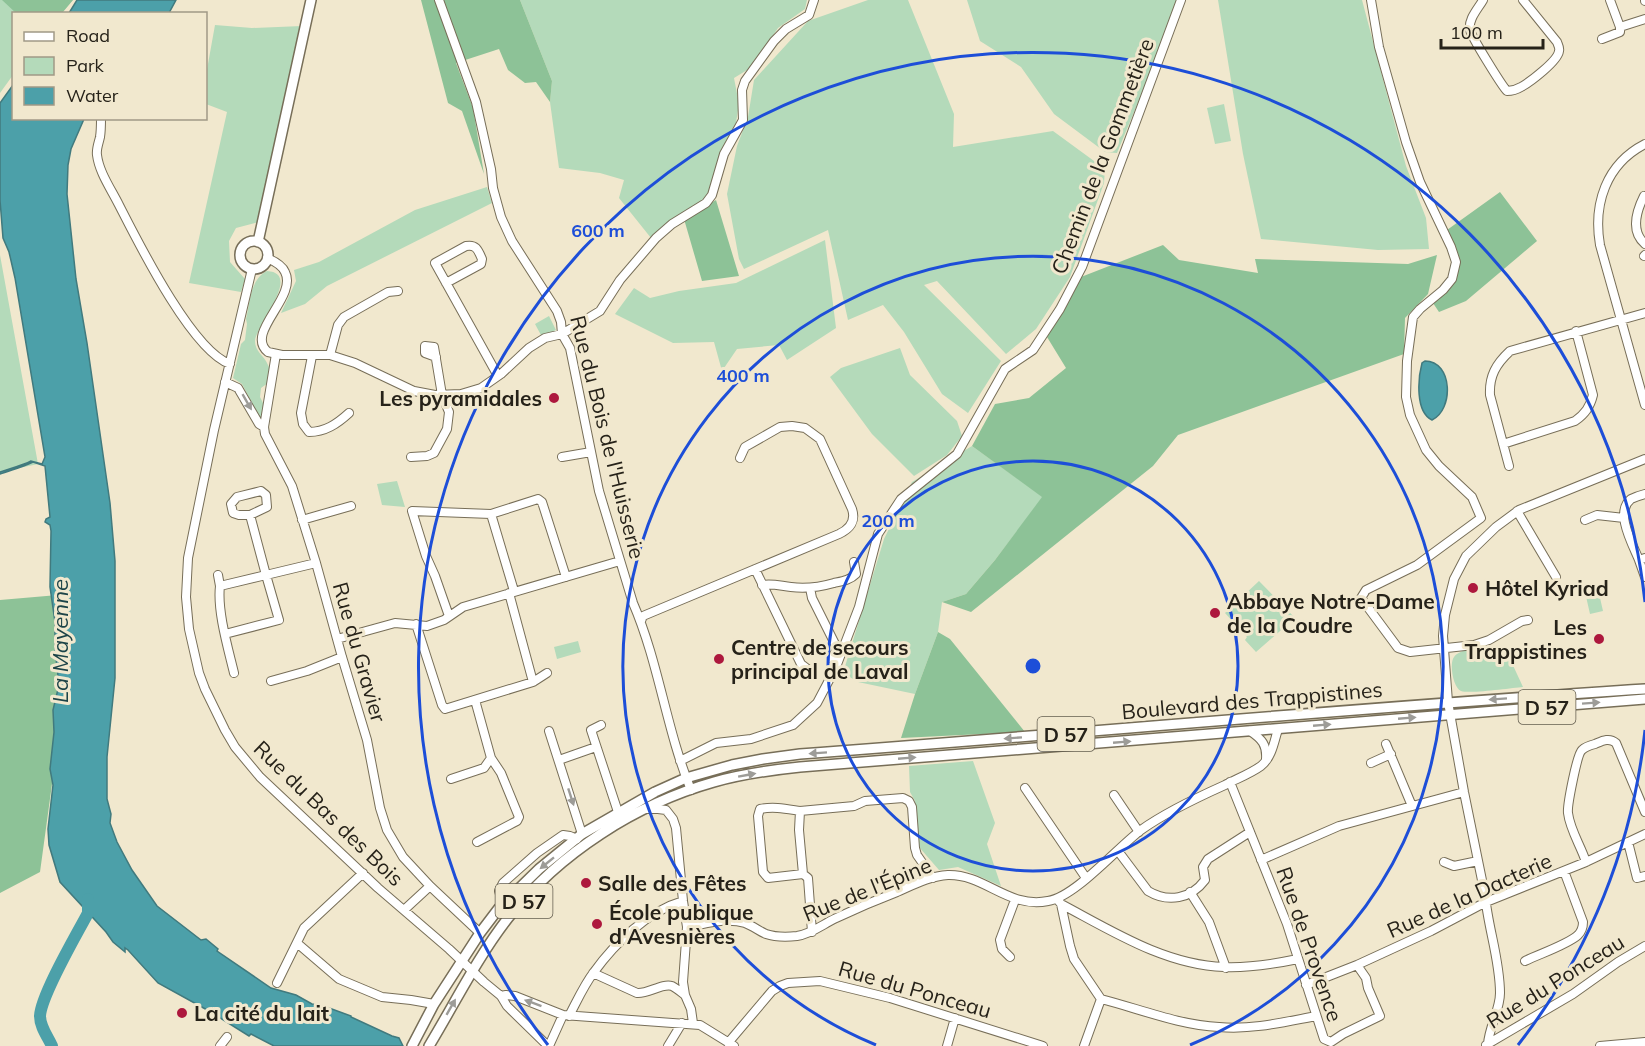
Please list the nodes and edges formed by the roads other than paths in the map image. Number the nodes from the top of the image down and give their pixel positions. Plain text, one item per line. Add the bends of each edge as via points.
1 (311, 0) edge
2 (439, 0) edge
3 (814, 0) edge
4 (1181, 0) edge
5 (1371, 0) edge
6 (1483, 0) edge
7 (1523, 0) edge
8 (1610, 0) edge
9 (1645, 19) edge
10 (1620, 27) junction
11 (1602, 39) dead end
12 (101, 120) edge
13 (1645, 144) edge
14 (1644, 196) edge
15 (258, 242) junction
16 (1645, 244) edge
17 (267, 258) junction
18 (252, 269) junction
19 (446, 283) junction
20 (398, 291) dead end
21 (1645, 313) edge
22 (1621, 318) junction
23 (1576, 331) junction
24 (562, 334) junction
25 (276, 354) junction
26 (330, 355) junction
27 (312, 356) junction
28 (436, 357) dead end
29 (230, 364) junction
30 (498, 376) junction
31 (225, 382) junction
32 (442, 395) junction
33 (1645, 405) edge
34 (349, 413) dead end
35 (264, 427) junction
36 (1503, 444) junction
37 (591, 452) junction
38 (1645, 456) edge
39 (411, 457) dead end
40 (562, 457) dead end
41 (740, 458) dead end
42 (1509, 466) dead end
43 (1645, 494) edge
44 (351, 506) dead end
45 (1517, 511) junction
46 (491, 514) junction
47 (250, 515) junction
48 (1624, 518) junction
49 (302, 520) junction
50 (1585, 520) dead end
51 (1642, 559) edge
52 (620, 561) junction
53 (854, 562) dead end
54 (316, 563) junction
55 (755, 569) junction
56 (218, 575) dead end
57 (266, 575) junction
58 (566, 577) junction
59 (1556, 577) dead end
60 (1645, 577) edge
61 (762, 585) junction
62 (220, 586) junction
63 (810, 588) junction
64 (511, 592) junction
65 (449, 616) junction
66 (1527, 620) dead end
67 (641, 621) junction
68 (416, 624) junction
69 (225, 634) junction
70 (337, 639) junction
71 (1444, 649) junction
72 (342, 657) junction
73 (832, 659) dead end
74 (234, 673) dead end
75 (547, 673) dead end
76 (814, 674) dead end
77 (270, 681) dead end
78 (532, 682) junction
79 (1645, 689) edge
80 (1645, 699) edge
81 (475, 700) junction
82 (1448, 702) junction
83 (1449, 715) junction
84 (601, 724) dead end
85 (1278, 729) junction
86 (549, 731) dead end
87 (1250, 731) junction
88 (1386, 744) dead end
89 (596, 747) junction
90 (1390, 754) junction
91 (491, 758) junction
92 (559, 760) junction
93 (1266, 760) junction
94 (680, 761) junction
95 (1371, 763) dead end
96 (686, 778) junction
97 (451, 779) dead end
98 (1230, 782) junction
99 (1025, 788) dead end
100 (691, 790) junction
101 (1464, 792) junction
102 (1114, 795) dead end
103 (1412, 806) junction
104 (645, 809) junction
105 (801, 811) junction
106 (618, 812) junction
107 (1645, 812) edge
108 (1139, 832) junction
109 (1250, 832) junction
110 (1645, 834) edge
111 (580, 836) junction
112 (477, 842) dead end
113 (1628, 842) junction
114 (1118, 851) junction
115 (1261, 860) junction
116 (1478, 861) junction
117 (1444, 862) dead end
118 (1586, 862) junction
119 (1564, 871) junction
120 (363, 873) junction
121 (803, 874) junction
122 (1645, 876) edge
123 (933, 878) junction
124 (1086, 878) junction
125 (430, 886) junction
126 (1190, 892) junction
127 (1015, 900) junction
128 (683, 901) junction
129 (1059, 901) junction
130 (1486, 902) junction
131 (503, 904) junction
132 (405, 910) junction
133 (687, 927) junction
134 (812, 932) junction
135 (480, 933) junction
136 (297, 943) junction
137 (1645, 946) edge
138 (1010, 957) dead end
139 (1298, 959) junction
140 (462, 961) junction
141 (1525, 961) dead end
142 (1357, 965) junction
143 (1226, 968) junction
144 (472, 971) junction
145 (593, 973) junction
146 (277, 983) dead end
147 (1306, 985) junction
148 (685, 995) junction
149 (501, 996) junction
150 (1101, 999) junction
151 (434, 1004) junction
152 (566, 1016) junction
153 (1316, 1016) junction
154 (955, 1018) junction
155 (682, 1023) junction
156 (693, 1023) junction
157 (227, 1037) dead end
158 (415, 1042) edge
159 (1645, 1042) edge
160 (731, 1044) edge
161 (430, 1045) edge
162 (1486, 1045) edge
163 (220, 1046) edge
164 (548, 1046) edge
165 (668, 1046) edge
166 (946, 1046) edge
167 (1043, 1046) edge
168 (1084, 1046) edge
169 (1600, 1046) edge

1 - 15 main road
2 - 24 street, Rue du Bois de l'Huisserie via 476,102 501,217 557,310
3 - 24 street via 809,15 774,41 746,81 742,90 743,120 724,154 712,195 700,208 657,237 620,280 600,311
4 - 94 street, Chemin de la Gommetière via 1082,267 1033,350 1005,369 957,454 901,499 878,534 859,607 817,703 793,725 751,739 716,743
5 - 71 street via 1379,47 1406,142 1456,262 1452,279 1413,317 1406,397 1426,450 1472,497 1481,518 1417,565 1366,590 1361,598 1398,648 1410,652
6 - 7 street via 1470,30 1507,91 1521,87 1559,53 1557,42
8 - 10 street
9 - 10 street
10 - 11 street via 1620,32
12 - 29 street via 96,153 136,238 191,328 216,356
13 - 22 street via 1618,165 1598,208 1600,245
14 - 16 street via 1635,218
15 - 17 main road via 265,246
15 - 18 main road via 249,242 240,252 244,265
17 - 18 main road via 264,265
17 - 25 street via 285,270 288,282 262,335 264,349
18 - 29 street, Rue du Bas des Bois
19 - 19 street via 435,263 466,246 474,246 481,264
19 - 30 street
20 - 26 street via 388,292 344,317
21 - 22 street
22 - 23 street
22 - 33 street
23 - 36 street via 1510,351 1492,372 1490,395
23 - 36 street via 1593,395 1591,405 1575,422
24 - 30 street via 529,348
24 - 37 street, Rue du Bois de l'Huisserie via 570,348
25 - 27 street
25 - 35 street
26 - 27 street
26 - 32 street via 414,391
27 - 34 street via 301,413 303,424 309,432 320,432
28 - 32 street
29 - 31 street, Rue du Bas des Bois
30 - 32 street via 472,392
31 -> 35 street, Rue du Gravier via 238,388
31 - 120 street, Rue du Bas des Bois via 188,558 187,609 199,673 225,730 248,763
32 - 39 street via 449,412 447,429 434,453
35 - 49 street, Rue du Gravier via 292,486
36 - 42 street
37 - 40 street
37 - 52 street, Rue du Bois de l'Huisserie
38 - 45 street
41 - 55 street via 745,447 780,427 805,428 820,439 854,514 846,531
43 - 48 street via 1631,500
44 - 49 street
45 - 59 street
45 - 71 street via 1466,556 1454,579 1445,615
46 - 58 street via 538,499 542,502
46 - 64 street
46 - 65 street via 412,511
47 - 47 street via 233,513 231,504 237,496 261,491 266,495 267,507
47 - 57 street
48 - 50 street via 1597,515
48 - 51 street via 1624,526
49 - 54 street, Rue du Gravier
51 - 60 street
52 - 58 street
52 - 67 street, Rue du Bois de l'Huisserie
53 - 63 street via 856,574 851,579
54 - 57 street
54 - 70 street, Rue du Gravier
55 - 61 street
55 - 67 street via 643,616
56 - 62 street
57 - 62 street
57 - 69 street via 279,620
58 - 64 street
61 - 63 street
61 - 76 street via 801,664
62 - 69 street
63 - 73 street via 837,648
64 - 65 street via 462,607
64 - 78 street
65 - 68 street via 427,626
66 - 71 street via 1489,640
67 - 94 street, Rue du Bois de l'Huisserie
68 - 70 street via 395,623
68 - 81 street via 442,705 446,709
69 - 74 street
70 - 72 street, Rue du Gravier
71 - 82 street
72 - 77 street
72 - 125 street, Rue du Gravier via 367,740 387,830 403,857
75 - 78 street
78 - 81 street
79 -> 82 main road, Boulevard des Trappistines / D 57
83 -> 80 main road, Boulevard des Trappistines / D 57
81 - 91 street
82 - 83 street
82 -> 96 main road, Boulevard des Trappistines / D 57 via 800,754 732,765
85 -> 83 main road, Boulevard des Trappistines / D 57
83 - 101 street
84 - 89 street via 591,730
85 - 87 main road, Boulevard des Trappistines / D 57
85 - 93 street
86 - 92 street
87 - 93 street via 1262,739
100 -> 87 main road, Boulevard des Trappistines / D 57 via 734,777 800,767
88 - 90 street
89 - 92 street
89 - 106 street
90 - 95 street
90 - 103 street
91 - 97 street via 484,768
91 - 112 street via 519,817
92 -> 111 street
93 - 98 street
94 - 96 street, Rue du Bois de l'Huisserie
96 - 100 street, Rue du Bois de l'Huisserie
96 - 106 main road, D 57
98 - 108 street
98 - 109 street, Rue de Provence
99 - 124 street
100 - 104 main road, D 57
101 - 103 street
101 - 116 street
102 - 108 street
103 - 115 street via 1339,826
104 - 128 street via 666,810 673,819
104 - 144 main road, D 57 via 596,838 549,873 509,917
105 - 121 street
105 - 121 street via 766,808 760,809 758,816 763,872 768,878
105 - 123 street via 854,806 865,801 909,801 917,855
106 - 111 main road, D 57
107 - 118 street via 1616,743 1605,740 1582,749 1568,815
108 - 114 street
109 - 115 street, Rue de Provence
109 - 126 street via 1208,859 1203,867 1205,880
110 - 113 street, Rue de la Dacterie
111 -> 131 main road, D 57
111 - 131 street via 564,835 504,883 499,891
113 - 118 street, Rue de la Dacterie
113 - 122 street via 1636,878
114 - 124 street
114 - 126 street via 1155,895 1181,898
115 - 139 street, Rue de Provence
116 - 117 street via 1454,866
116 - 130 street
118 - 119 street, Rue de la Dacterie
119 - 130 street, Rue de la Dacterie
119 - 141 street via 1583,928 1567,941
120 - 132 street, Rue du Bas des Bois
120 - 136 street via 304,927
121 - 134 street via 808,878
123 - 127 street, Rue de l'Épine via 964,876
123 - 134 street, Rue de l'Épine
124 - 129 street
125 - 132 street
125 - 135 street, Rue du Gravier
126 - 143 street via 1209,922
127 - 129 street, Rue de l'Épine
127 - 138 street via 1000,940
128 - 133 street
128 - 145 street via 650,915
129 - 143 street via 1134,943 1176,959
129 - 150 street via 1074,959
130 - 142 street, Rue de la Dacterie
130 - 162 street via 1500,990
131 - 135 main road, D 57
132 - 140 street, Rue du Bas des Bois
133 - 134 street, Rue de l'Épine via 733,921 776,936
133 - 148 street
135 - 140 main road, D 57
136 - 146 street
136 - 151 street via 339,980 382,997
137 - 162 street, Rue du Ponceau
139 - 143 street
139 - 147 street, Rue de Provence
140 - 144 street, Rue du Bas des Bois
140 - 151 main road, D 57
142 - 147 street, Rue de la Dacterie
142 - 153 street, Rue de Provence via 1380,1016 1331,1042 1324,1039
144 - 149 street, Rue du Bas des Bois
161 -> 144 main road, D 57
145 - 148 street via 637,993 672,986
145 - 152 street
147 - 153 street, Rue de Provence
148 - 156 street
152 -> 149 street via 515,996
149 - 164 street, Rue du Bas des Bois
150 - 153 street via 1218,1028 1270,1025
150 - 168 street
151 - 158 main road, D 57
152 - 155 street
152 - 164 street
154 - 160 street, Rue du Ponceau via 820,981 788,983 772,991
154 - 166 street
154 - 167 street, Rue du Ponceau
155 - 156 street
155 - 165 street
156 - 160 street
157 - 163 street
159 - 169 street

